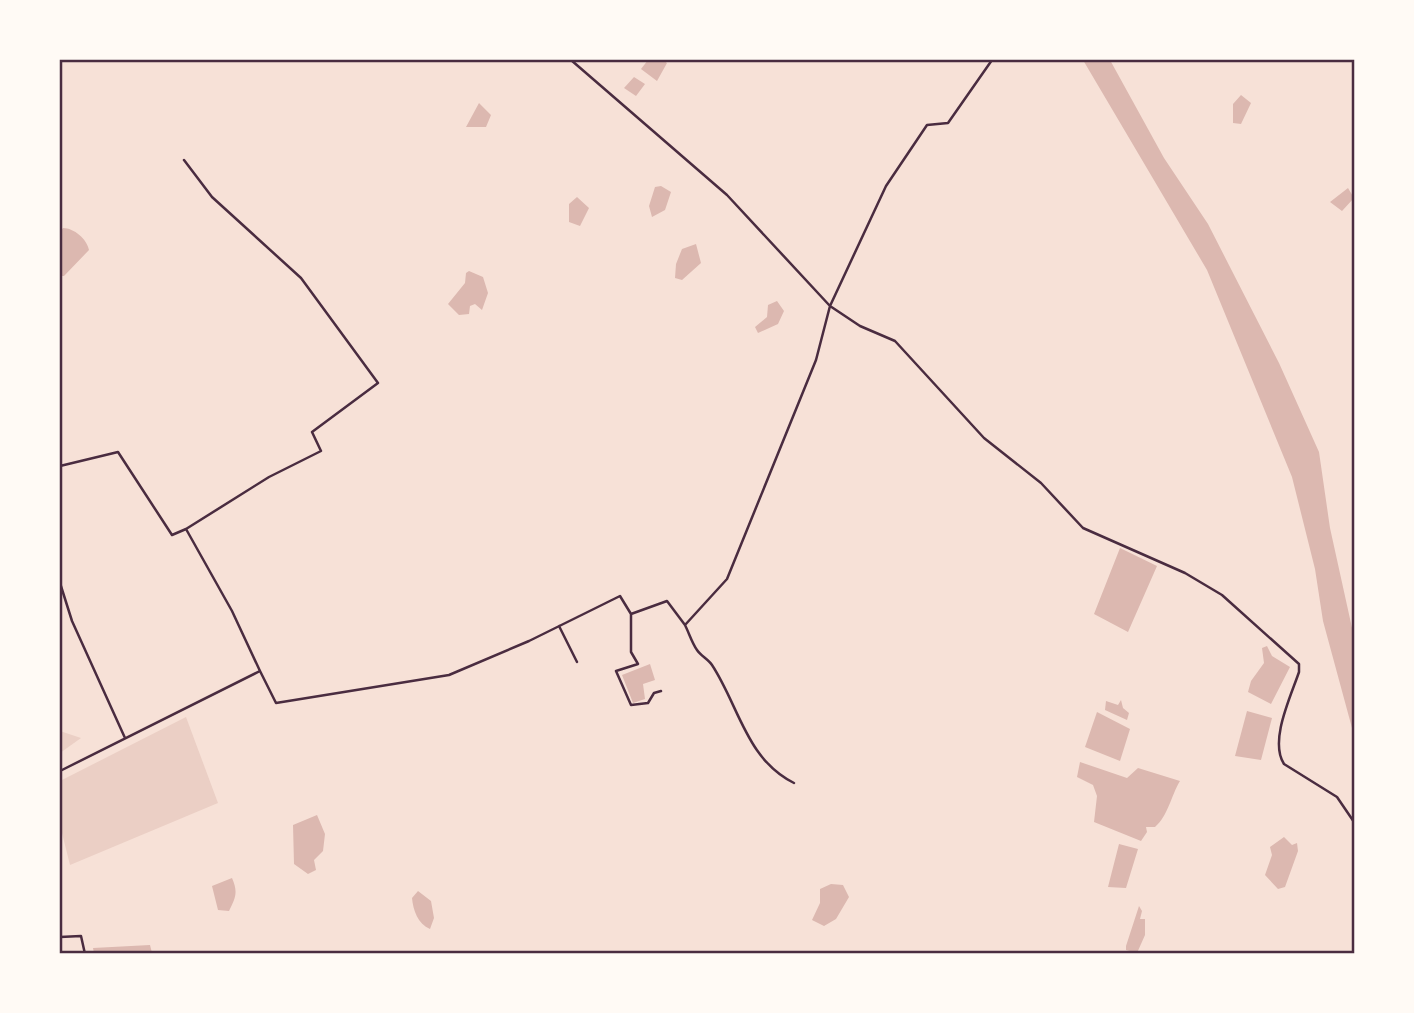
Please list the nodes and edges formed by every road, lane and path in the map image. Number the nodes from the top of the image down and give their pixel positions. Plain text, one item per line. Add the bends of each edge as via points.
1 (571, 60) edge
2 (992, 60) edge
3 (184, 160) dead end
4 (830, 306) junction
5 (60, 466) edge
6 (186, 529) junction
7 (60, 583) edge
8 (631, 614) junction
9 (685, 625) junction
10 (559, 626) junction
11 (577, 662) dead end
12 (260, 671) junction
13 (662, 691) dead end
14 (126, 738) junction
15 (60, 771) edge
16 (794, 783) dead end
17 (1354, 822) edge
18 (60, 937) edge
19 (85, 954) edge

1 - 4 street via 727,195
2 - 4 street via 947,123 927,125 886,186
3 - 6 street via 212,197 301,278 378,383 312,432 321,451 269,477
4 - 9 street via 816,360 727,579
4 - 17 street via 895,341 984,438 1041,483 1083,528 1223,594 1280,645 1298,664 1298,672 1278,756 1337,797
5 - 6 street via 117,452 172,535
6 - 12 street
7 - 14 street via 72,621
8 - 9 street via 667,601
8 - 10 street via 620,596
8 - 13 street via 631,652 638,664 616,671 631,705 648,703 654,693
9 - 16 street via 697,651 711,663 745,734 762,758
10 - 11 street
10 - 12 street via 449,675 276,703
12 - 14 street
14 - 15 street
18 - 19 street via 81,936

